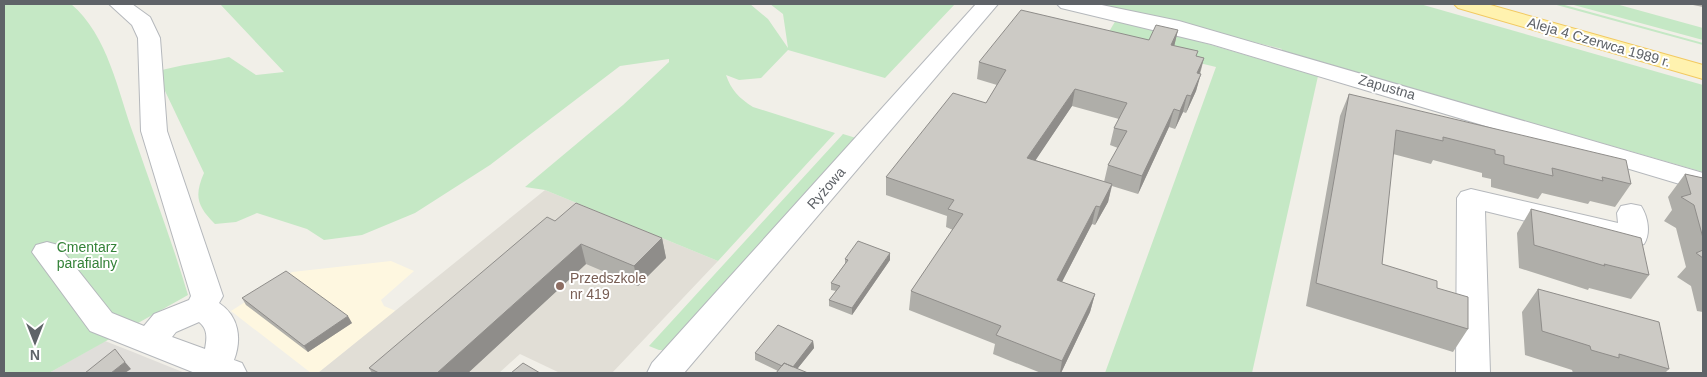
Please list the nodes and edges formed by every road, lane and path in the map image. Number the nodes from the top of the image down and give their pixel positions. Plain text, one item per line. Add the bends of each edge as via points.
1 (119, 4) edge
2 (987, 4) edge
3 (1068, 4) edge
4 (1465, 4) edge
5 (1515, 4) edge
6 (1703, 56) edge
7 (1703, 72) edge
8 (1703, 182) edge
9 (1631, 213) dead end
10 (47, 252) dead end
11 (200, 308) junction
12 (153, 343) junction
13 (223, 370) edge
14 (664, 373) edge
15 (1473, 373) edge

1 - 11 street via 142,22 150,38 154,131 207,296
2 - 14 street, Ryżowa
3 - 8 street, Zapustna via 1234,43
4 - 7 main road, Aleja 4 Czerwca 1989 r.
5 - 6 main road, Aleja 4 Czerwca 1989 r.
9 - 15 street via 1634,237 1470,198
10 - 12 street via 101,322
11 - 12 street via 164,323 152,338
11 - 13 street via 211,312 222,330
12 - 13 street

